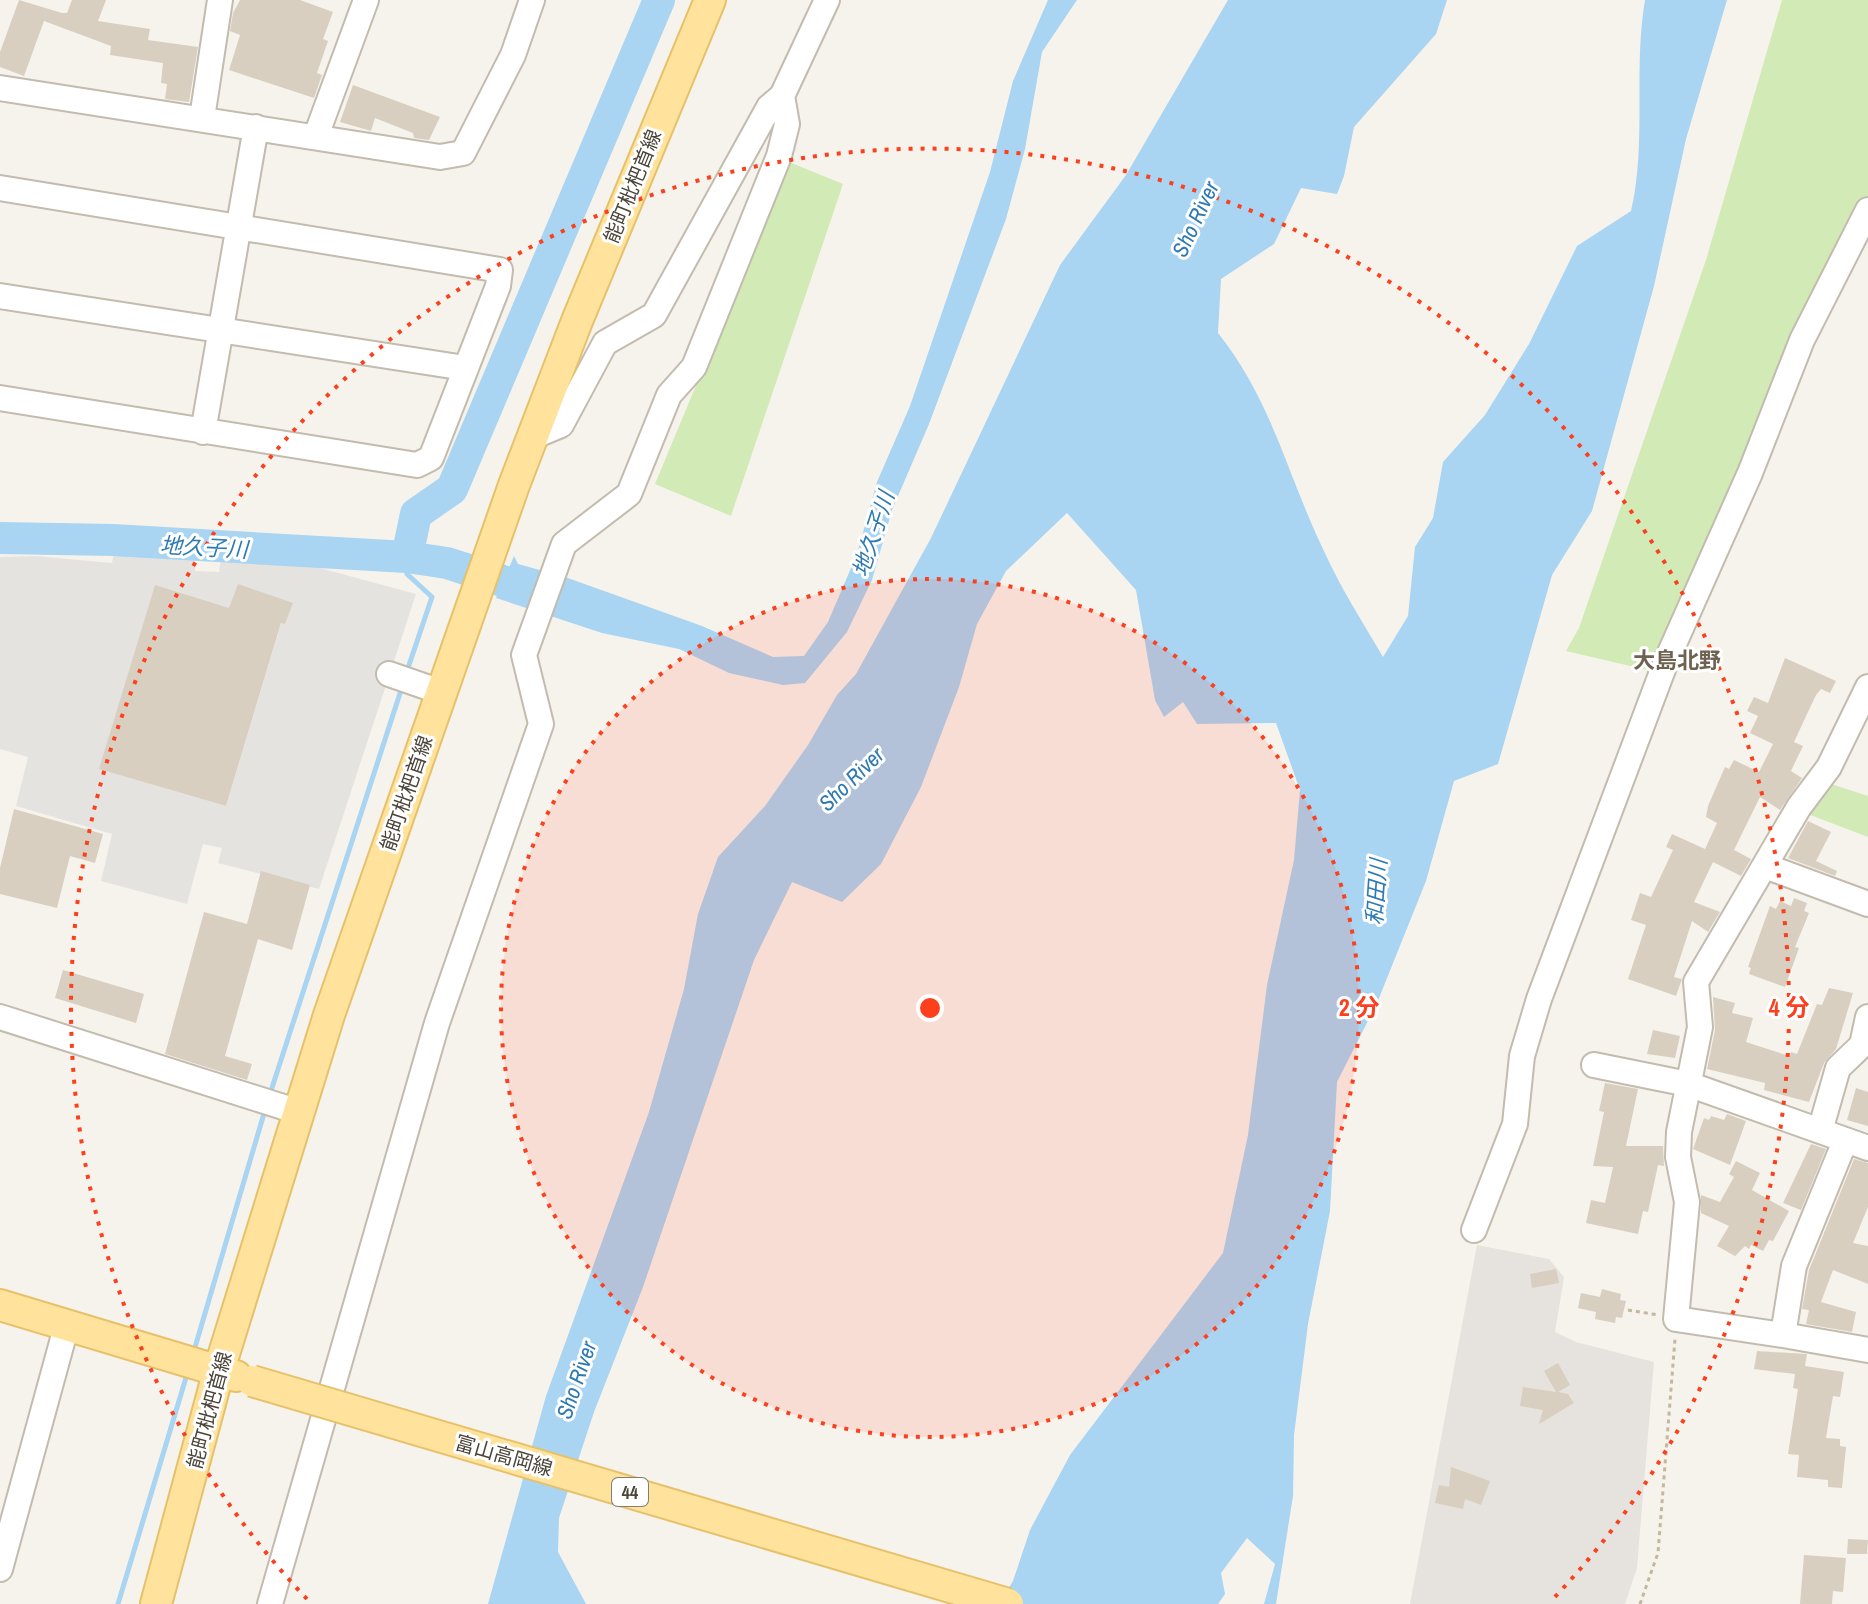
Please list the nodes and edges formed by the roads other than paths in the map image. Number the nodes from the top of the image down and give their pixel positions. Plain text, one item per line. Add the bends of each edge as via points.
1 (220, 0) edge
2 (366, 0) edge
3 (532, 0) edge
4 (710, 0) edge
5 (827, 0) edge
6 (0, 88) edge
7 (782, 96) junction
8 (202, 118) junction
9 (256, 127) junction
10 (316, 136) junction
11 (0, 188) edge
12 (1868, 210) edge
13 (239, 229) junction
14 (0, 296) edge
15 (221, 329) junction
16 (465, 368) junction
17 (0, 398) edge
18 (203, 432) junction
19 (532, 437) junction
20 (1868, 687) edge
21 (1765, 866) junction
22 (1868, 904) edge
23 (0, 1017) edge
24 (1868, 1017) edge
25 (1594, 1065) dead end
26 (1688, 1084) junction
27 (275, 1105) junction
28 (1820, 1131) junction
29 (1857, 1144) edge
30 (1474, 1230) dead end
31 (0, 1305) edge
32 (67, 1324) junction
33 (1783, 1335) junction
34 (1868, 1350) edge
35 (202, 1365) junction
36 (0, 1569) edge
37 (156, 1604) edge
38 (270, 1604) edge
39 (1008, 1604) edge

1 - 8 street
2 - 10 street
3 - 10 street via 513,55 463,153 440,157
4 - 19 main road, 能町枇杷首線
5 - 7 street
6 - 8 street
7 - 19 street via 769,107 654,315 605,343 561,425
7 - 38 street via 787,124 779,156 694,367 669,395 629,494 564,544 524,655 541,724 437,1023
8 - 9 street
9 - 10 street
9 - 13 street
11 - 13 street
12 - 30 street via 1802,340 1665,664 1539,999 1522,1056 1515,1124
13 - 15 street
13 - 16 street via 500,270
14 - 15 street
15 - 16 street
15 - 18 street
16 - 18 street via 431,458 417,465
17 - 18 street
19 - 27 main road, 能町枇杷首線 via 461,637 415,683 329,1015
20 - 21 street via 1829,767
21 - 22 street
21 - 26 street via 1696,982 1700,1027
23 - 27 street
24 - 28 street via 1862,1045 1838,1068
25 - 26 street
26 - 28 street
26 - 33 street via 1679,1132 1687,1202 1676,1319
27 - 35 main road, 能町枇杷首線
28 - 29 street
29 - 33 street via 1794,1266
31 - 32 main road, 富山高岡線 / 44
32 - 35 main road, 富山高岡線 / 44
32 - 36 street
33 - 34 street
35 - 37 main road, 能町枇杷首線
35 - 39 main road, 富山高岡線 / 44, bridge

